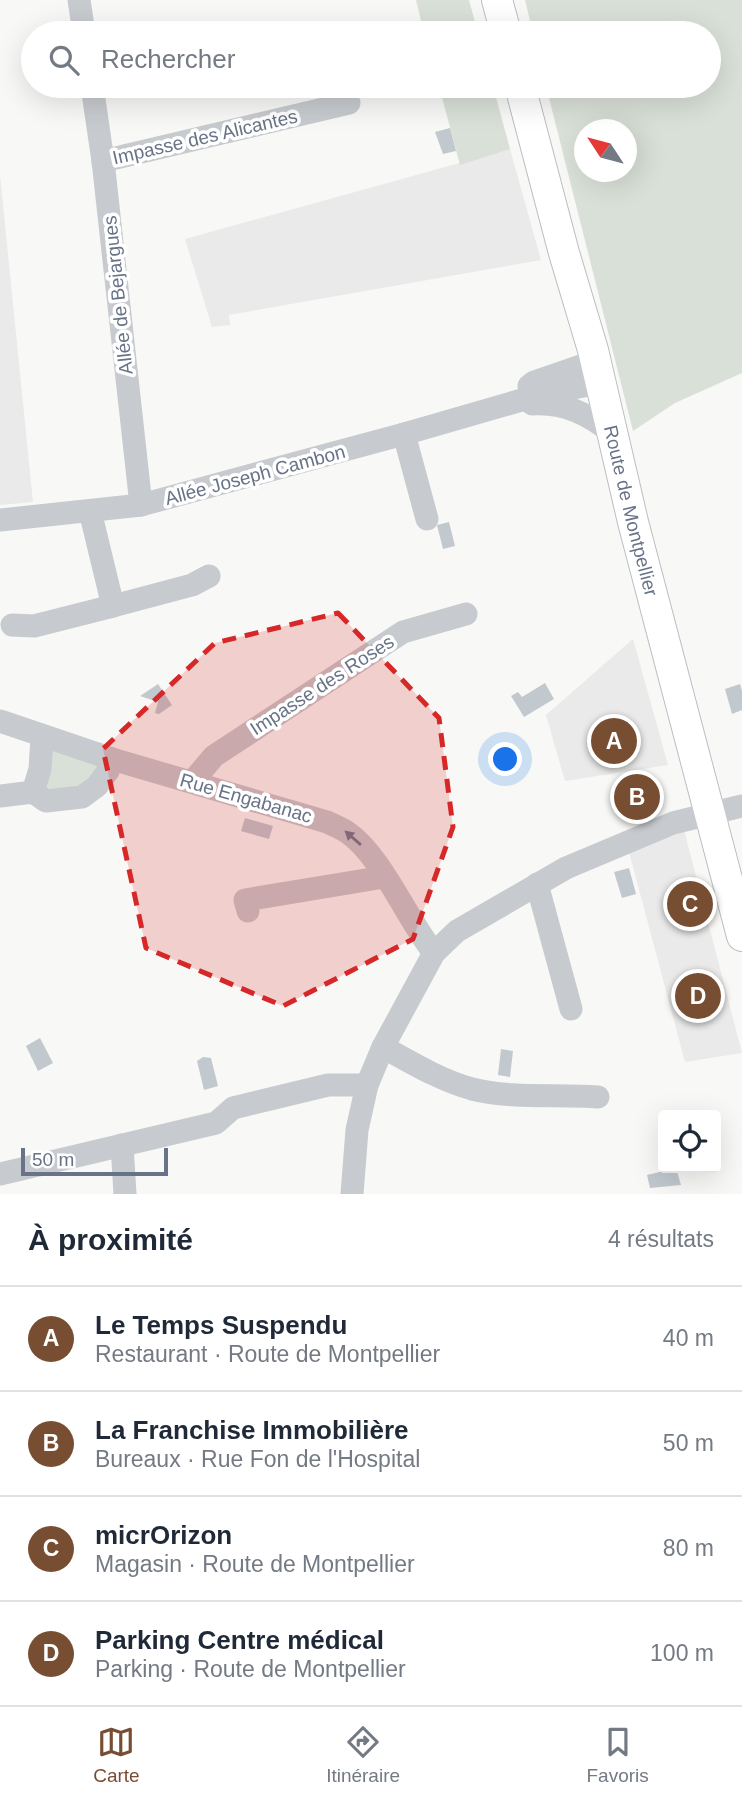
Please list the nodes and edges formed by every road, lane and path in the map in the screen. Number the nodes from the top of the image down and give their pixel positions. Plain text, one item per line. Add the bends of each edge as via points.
1 (79, 0) edge
2 (497, 0) edge
3 (82, 21) edge
4 (503, 21) edge
5 (94, 98) edge
6 (523, 98) edge
7 (349, 103) dead end
8 (103, 161) junction
9 (594, 359) junction
10 (505, 406) junction
11 (613, 434) junction
12 (404, 435) junction
13 (141, 505) junction
14 (90, 511) junction
15 (427, 519) dead end
16 (0, 520) edge
17 (209, 576) dead end
18 (113, 606) junction
19 (466, 614) dead end
20 (12, 625) dead end
21 (0, 721) edge
22 (42, 737) junction
23 (111, 759) junction
24 (192, 782) junction
25 (33, 792) junction
26 (0, 796) edge
27 (742, 806) edge
28 (709, 814) junction
29 (384, 877) junction
30 (537, 884) junction
31 (248, 911) dead end
32 (742, 936) edge
33 (434, 953) junction
34 (571, 1009) dead end
35 (383, 1047) junction
36 (367, 1084) junction
37 (597, 1097) dead end
38 (122, 1145) junction
39 (0, 1174) edge
40 (125, 1194) edge
41 (352, 1194) edge

1 - 3 street
2 - 4 main road
5 - 8 street, Allée de Bejargues
6 - 9 main road, Route de Montpellier
7 - 8 street, Impasse des Alicantes
8 - 13 street, Allée de Bejargues
9 - 10 street, Allée Joseph Cambon via 546,393
9 - 10 street, Allée Joseph Cambon via 534,382
9 - 11 main road, Route de Montpellier
10 - 11 street, Allée Joseph Cambon via 545,403 578,410
10 - 12 street, Allée Joseph Cambon
11 - 28 main road, Route de Montpellier
12 - 13 street, Allée Joseph Cambon
12 - 15 street
13 - 14 street, Allée Joseph Cambon
14 - 16 street, Allée Joseph Cambon
14 - 18 street
17 - 18 street via 192,585
18 - 20 street via 34,626
19 - 24 street, Impasse des Roses via 403,632 214,756
21 - 22 street, Rue Engabanac
22 - 23 street, Rue Engabanac
22 - 25 street
23 - 24 street, Rue Engabanac
23 - 25 street via 97,786 82,797 46,801
29 -> 24 street, Rue Engabanac via 347,831
25 - 26 street
27 - 28 street
28 - 30 street via 673,823
28 - 32 main road, Route de Montpellier
29 - 31 street via 245,900
29 - 33 street, Rue Engabanac
30 - 33 street via 457,931
30 - 34 street
33 - 35 street
35 - 36 street
35 - 37 street via 426,1071 475,1090
36 - 38 street via 328,1084 233,1108 216,1123
36 - 41 street via 357,1130
38 - 39 street
38 - 40 street

